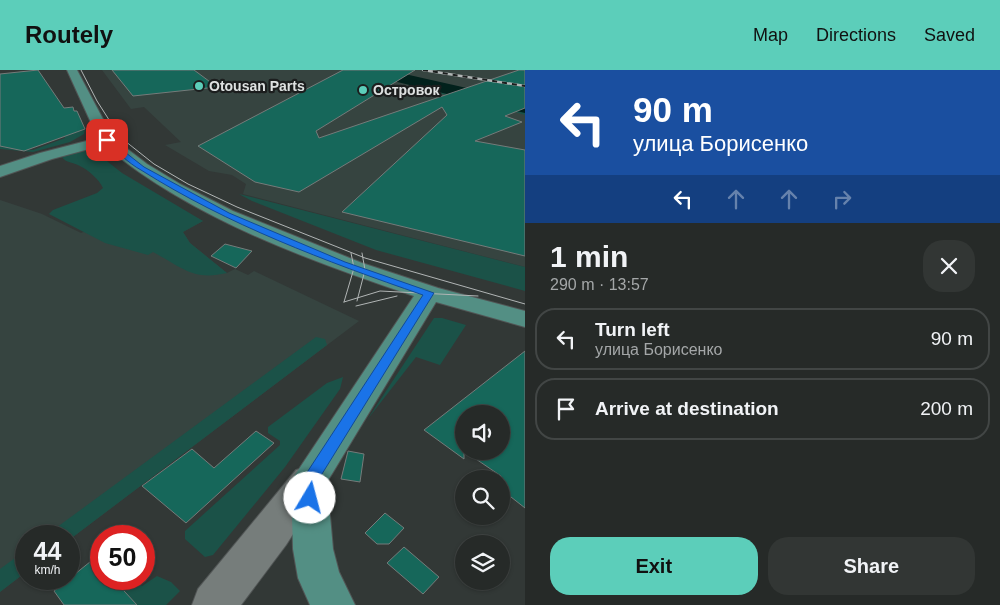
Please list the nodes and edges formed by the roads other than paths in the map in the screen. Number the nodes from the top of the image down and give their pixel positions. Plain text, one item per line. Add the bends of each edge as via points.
1 (72, 70) edge
2 (107, 140) junction
3 (0, 172) edge
4 (429, 293) junction
5 (525, 319) edge
6 (309, 481) junction
7 (214, 605) edge
8 (333, 605) edge

1 - 2 main road
2 - 3 main road
2 - 4 main road via 142,168 226,215 348,266
4 - 5 main road
4 - 6 main road
6 - 7 street
6 - 8 main road via 313,549 319,578

